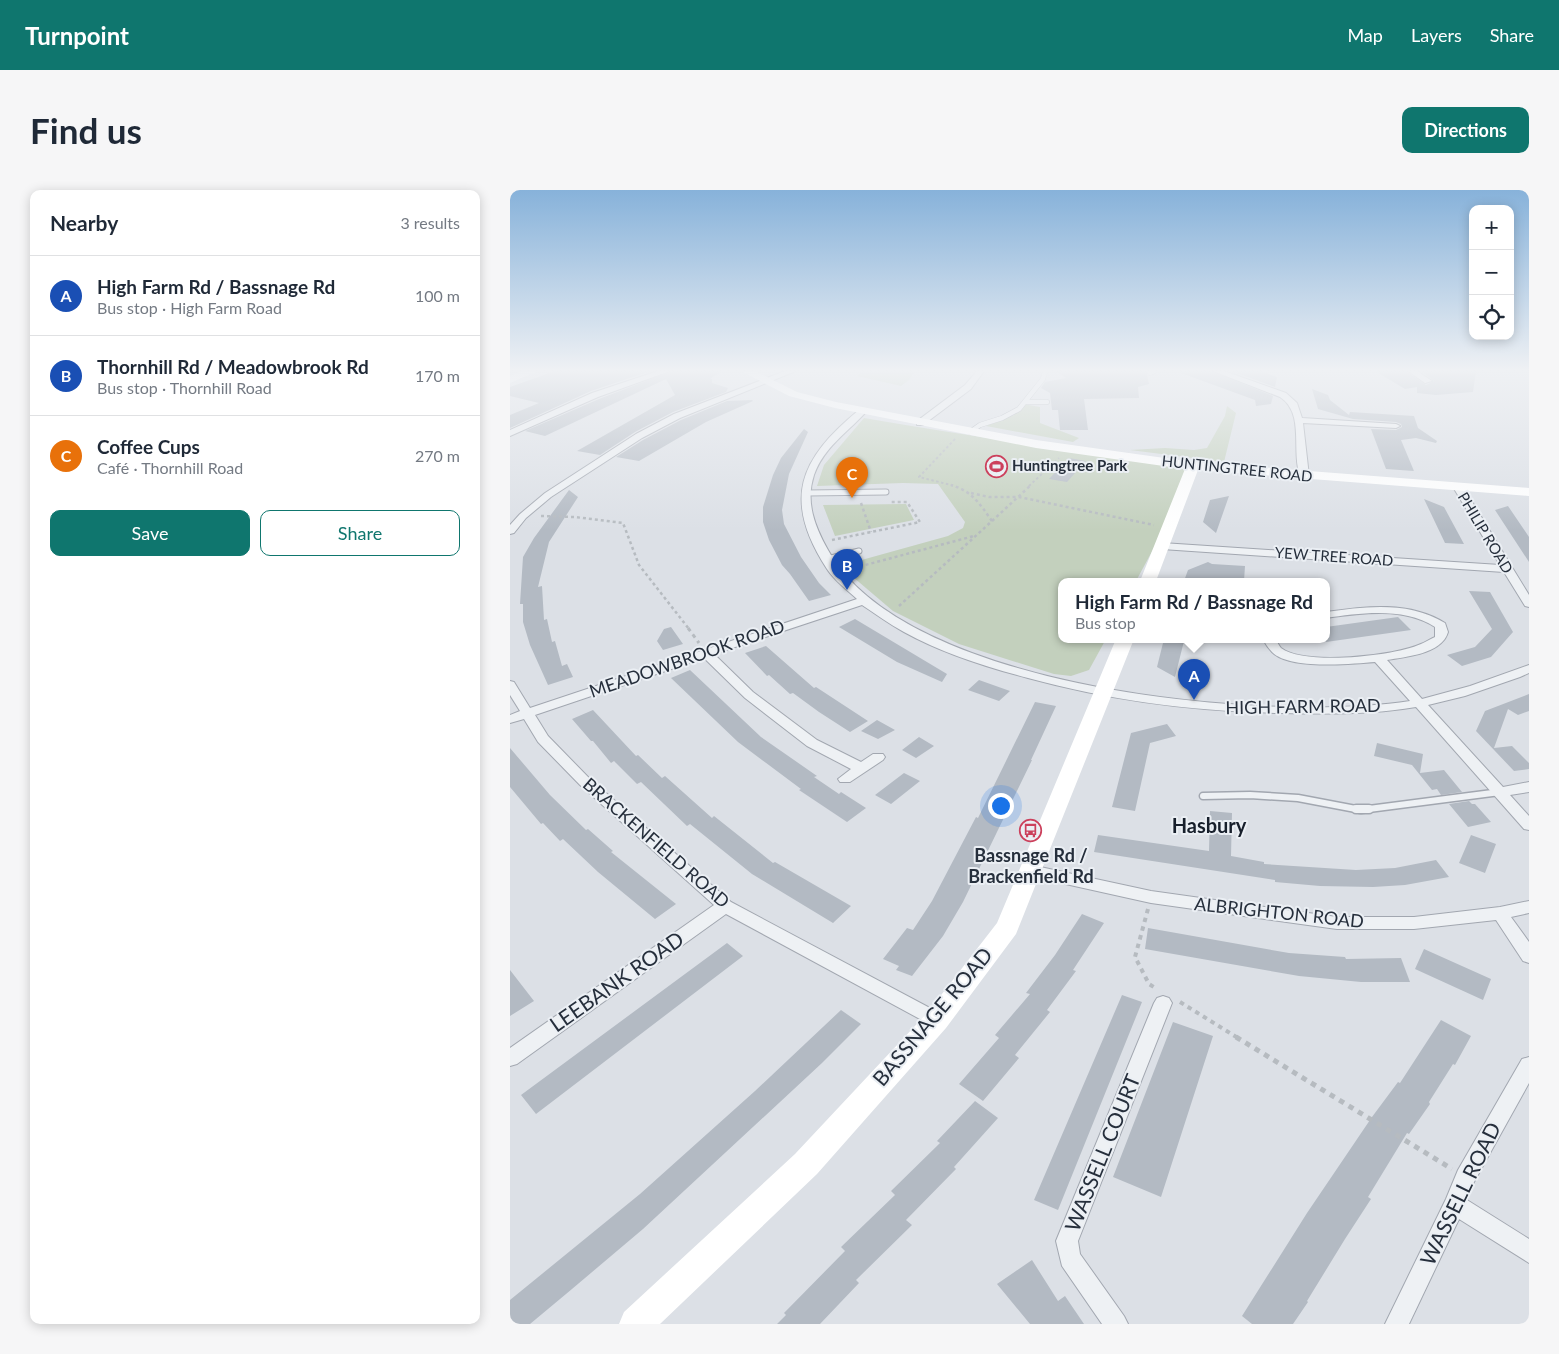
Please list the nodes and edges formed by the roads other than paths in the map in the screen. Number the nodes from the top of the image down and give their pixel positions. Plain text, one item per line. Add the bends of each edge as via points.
1 (530, 424) edge
2 (662, 424) edge
3 (847, 424) edge
4 (925, 424) edge
5 (983, 424) edge
6 (1298, 424) edge
7 (1362, 424) edge
8 (1396, 426) dead end
9 (967, 431) junction
10 (510, 433) edge
11 (1192, 466) junction
12 (1304, 476) junction
13 (1458, 487) junction
14 (886, 492) dead end
15 (1529, 492) edge
16 (807, 493) junction
17 (510, 531) edge
18 (1162, 546) junction
19 (859, 551) dead end
20 (826, 559) junction
21 (1507, 569) junction
22 (1149, 578) edge
23 (865, 600) junction
24 (1529, 604) edge
25 (1330, 615) edge
26 (1123, 643) edge
27 (1271, 643) edge
28 (706, 653) junction
29 (1379, 659) junction
30 (1529, 669) edge
31 (510, 685) edge
32 (1103, 693) junction
33 (1418, 703) junction
34 (526, 714) junction
35 (510, 719) edge
36 (878, 757) dead end
37 (861, 768) junction
38 (845, 779) dead end
39 (1529, 787) edge
40 (1500, 792) junction
41 (1203, 796) dead end
42 (1529, 824) edge
43 (1031, 871) junction
44 (725, 906) junction
45 (1529, 907) edge
46 (1500, 913) junction
47 (1529, 956) edge
48 (1168, 999) road end
49 (937, 1020) junction
50 (510, 1058) edge
51 (1529, 1065) edge
52 (1455, 1204) junction
53 (1529, 1252) edge
54 (636, 1324) edge
55 (1116, 1324) edge
56 (1397, 1324) edge

1 - 10 street
2 - 17 street via 548,495
3 - 16 street, HIGH FARM ROAD via 812,464
4 - 9 street, HUNTINGTREE ROAD
5 - 9 lane
6 - 12 street
7 - 8 street
9 - 11 street, HUNTINGTREE ROAD
11 - 12 street, HUNTINGTREE ROAD
11 - 18 street
12 - 13 street, HUNTINGTREE ROAD
13 - 15 street, HUNTINGTREE ROAD
13 - 21 street, PHILIP ROAD
14 - 16 lane
16 - 20 street, HIGH FARM ROAD via 808,522
18 - 21 street, YEW TREE ROAD
18 - 22 street
19 - 20 lane
20 - 23 street, HIGH FARM ROAD via 847,585
21 - 24 street, PHILIP ROAD
23 - 28 street, MEADOWBROOK ROAD
23 - 32 street, HIGH FARM ROAD via 901,626 935,642 1000,667
25 - 29 street via 1406,612 1434,618 1441,625 1438,640 1427,647
26 - 32 street, BASSNAGE ROAD
27 - 29 street via 1281,654 1292,658 1322,661
28 - 34 street, MEADOWBROOK ROAD
28 - 37 street via 749,694 812,742
29 - 33 street
30 - 33 street, HIGH FARM ROAD via 1468,691
31 - 34 street, BRACKENFIELD ROAD
32 - 33 street, HIGH FARM ROAD via 1205,707 1260,709 1346,710
32 - 43 street, BASSNAGE ROAD
33 - 40 street
34 - 35 street, MEADOWBROOK ROAD
34 - 44 street, BRACKENFIELD ROAD via 543,739 585,782
36 - 37 street
37 - 38 street
39 - 40 street
40 - 41 lane via 1361,810 1298,798
40 - 42 street
43 - 46 street, ALBRIGHTON ROAD via 1151,897 1337,923 1414,923
43 - 49 street, BASSNAGE ROAD via 1007,927
44 - 49 street, BRACKENFIELD ROAD
44 - 50 street, LEEBANK ROAD
45 - 46 street, ALBRIGHTON ROAD
46 - 47 street
48 - 55 street, WASSELL COURT via 1067,1240 1070,1258
49 - 54 street, BASSNAGE ROAD via 806,1164
51 - 52 street, WASSELL ROAD via 1465,1177
52 - 53 street
52 - 56 street, WASSELL ROAD

